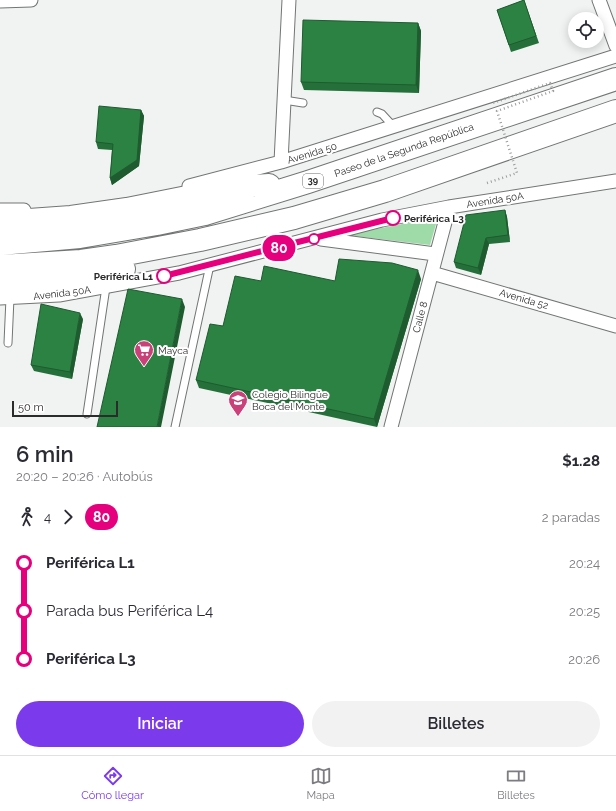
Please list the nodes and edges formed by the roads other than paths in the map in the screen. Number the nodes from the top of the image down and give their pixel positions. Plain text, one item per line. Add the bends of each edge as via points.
1 (30, 0) edge
2 (289, 0) edge
3 (599, 0) edge
4 (0, 1) edge
5 (616, 46) edge
6 (616, 56) edge
7 (616, 79) edge
8 (284, 100) junction
9 (303, 102) dead end
10 (616, 111) edge
11 (377, 112) dead end
12 (395, 127) junction
13 (280, 162) junction
14 (616, 181) edge
15 (308, 182) junction
16 (449, 207) junction
17 (0, 210) edge
18 (294, 218) junction
19 (0, 222) edge
20 (315, 239) junction
21 (0, 244) edge
22 (435, 254) junction
23 (210, 265) junction
24 (0, 266) edge
25 (432, 273) junction
26 (106, 287) junction
27 (3, 293) edge
28 (616, 326) edge
29 (8, 343) dead end
30 (87, 414) dead end
31 (175, 427) edge
32 (391, 427) edge

1 - 4 street
2 - 8 street
3 - 5 street
6 - 12 street, Avenida 50
7 - 15 highway, Paseo de la Segunda República / 39
8 - 9 lane
8 - 13 street
10 - 18 highway via 385,191
11 - 12 lane
12 - 13 street, Avenida 50
13 - 17 street, Avenida 50 via 202,183 111,203
14 - 16 street, Avenida 50A
15 - 19 highway via 237,187 134,208 79,216
15 - 21 highway, Paseo de la Segunda República / 39 via 205,214 157,224 80,237
16 - 20 street, Avenida 50A via 382,220
16 - 22 street, Calle 8
18 - 24 highway via 116,256
18 - 27 highway via 231,248 92,275 44,281
20 - 22 street
20 - 23 street, Avenida 50A
22 - 25 street, Calle 8
23 - 26 street, Avenida 50A
23 - 31 lane
25 - 28 street, Avenida 52
25 - 32 street, Calle 8
26 - 27 street, Avenida 50A via 59,295
26 - 30 lane
27 - 29 lane

